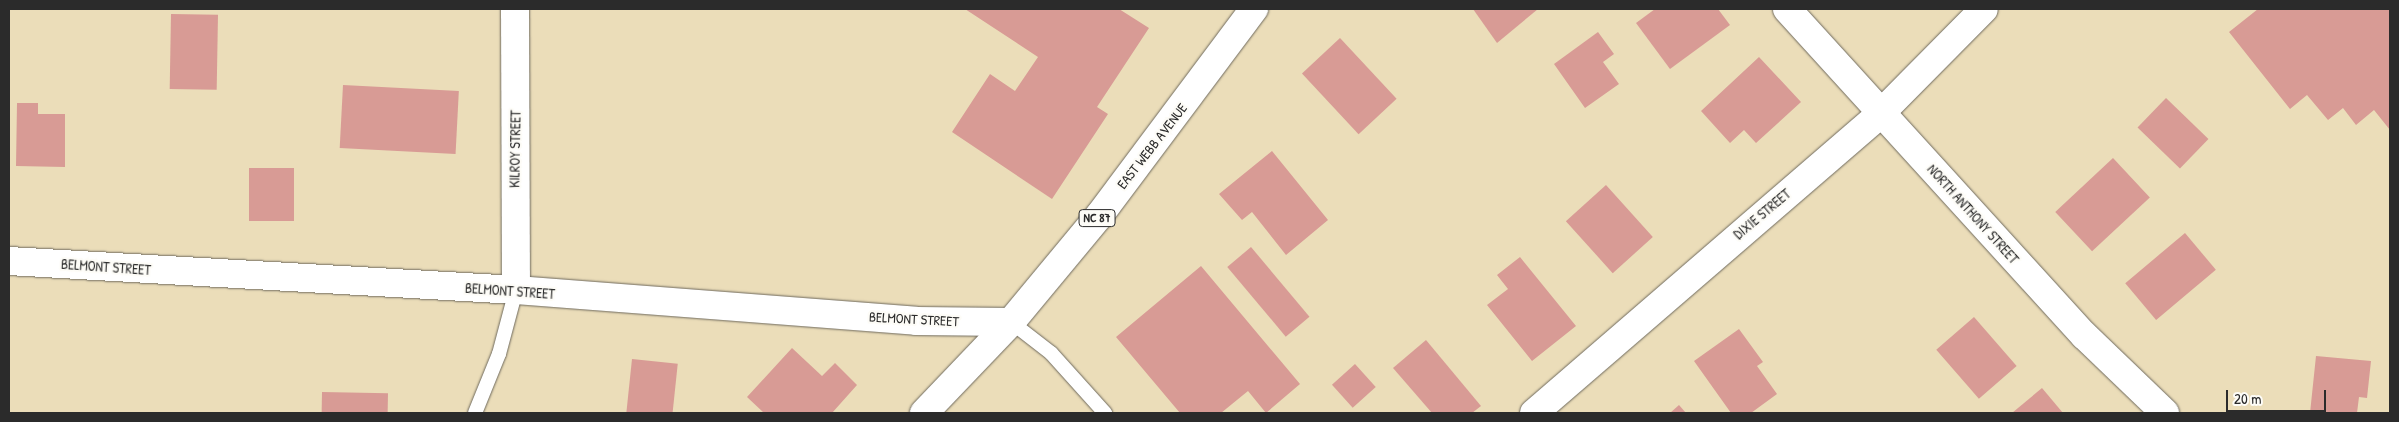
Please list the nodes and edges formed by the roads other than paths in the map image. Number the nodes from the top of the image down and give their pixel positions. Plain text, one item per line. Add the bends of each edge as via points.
1 (515, 9) edge
2 (1254, 9) edge
3 (1787, 9) edge
4 (1984, 9) edge
5 (1881, 113) junction
6 (9, 261) edge
7 (516, 290) junction
8 (1012, 322) junction
9 (475, 413) edge
10 (924, 413) edge
11 (1105, 413) edge
12 (1534, 413) edge
13 (2165, 413) edge

1 - 7 main road, KILROY STREET
2 - 8 main road, EAST WEBB AVENUE / NC 87 via 1170,124
3 - 5 main road, NORTH ANTHONY STREET
4 - 5 main road, DIXIE STREET
5 - 12 main road, DIXIE STREET
5 - 13 main road, NORTH ANTHONY STREET via 2085,336
6 - 7 main road, BELMONT STREET
7 - 8 main road, BELMONT STREET via 916,321
7 - 9 lane via 499,354
8 - 10 main road, EAST WEBB AVENUE / NC 87
8 - 11 lane via 1051,354

